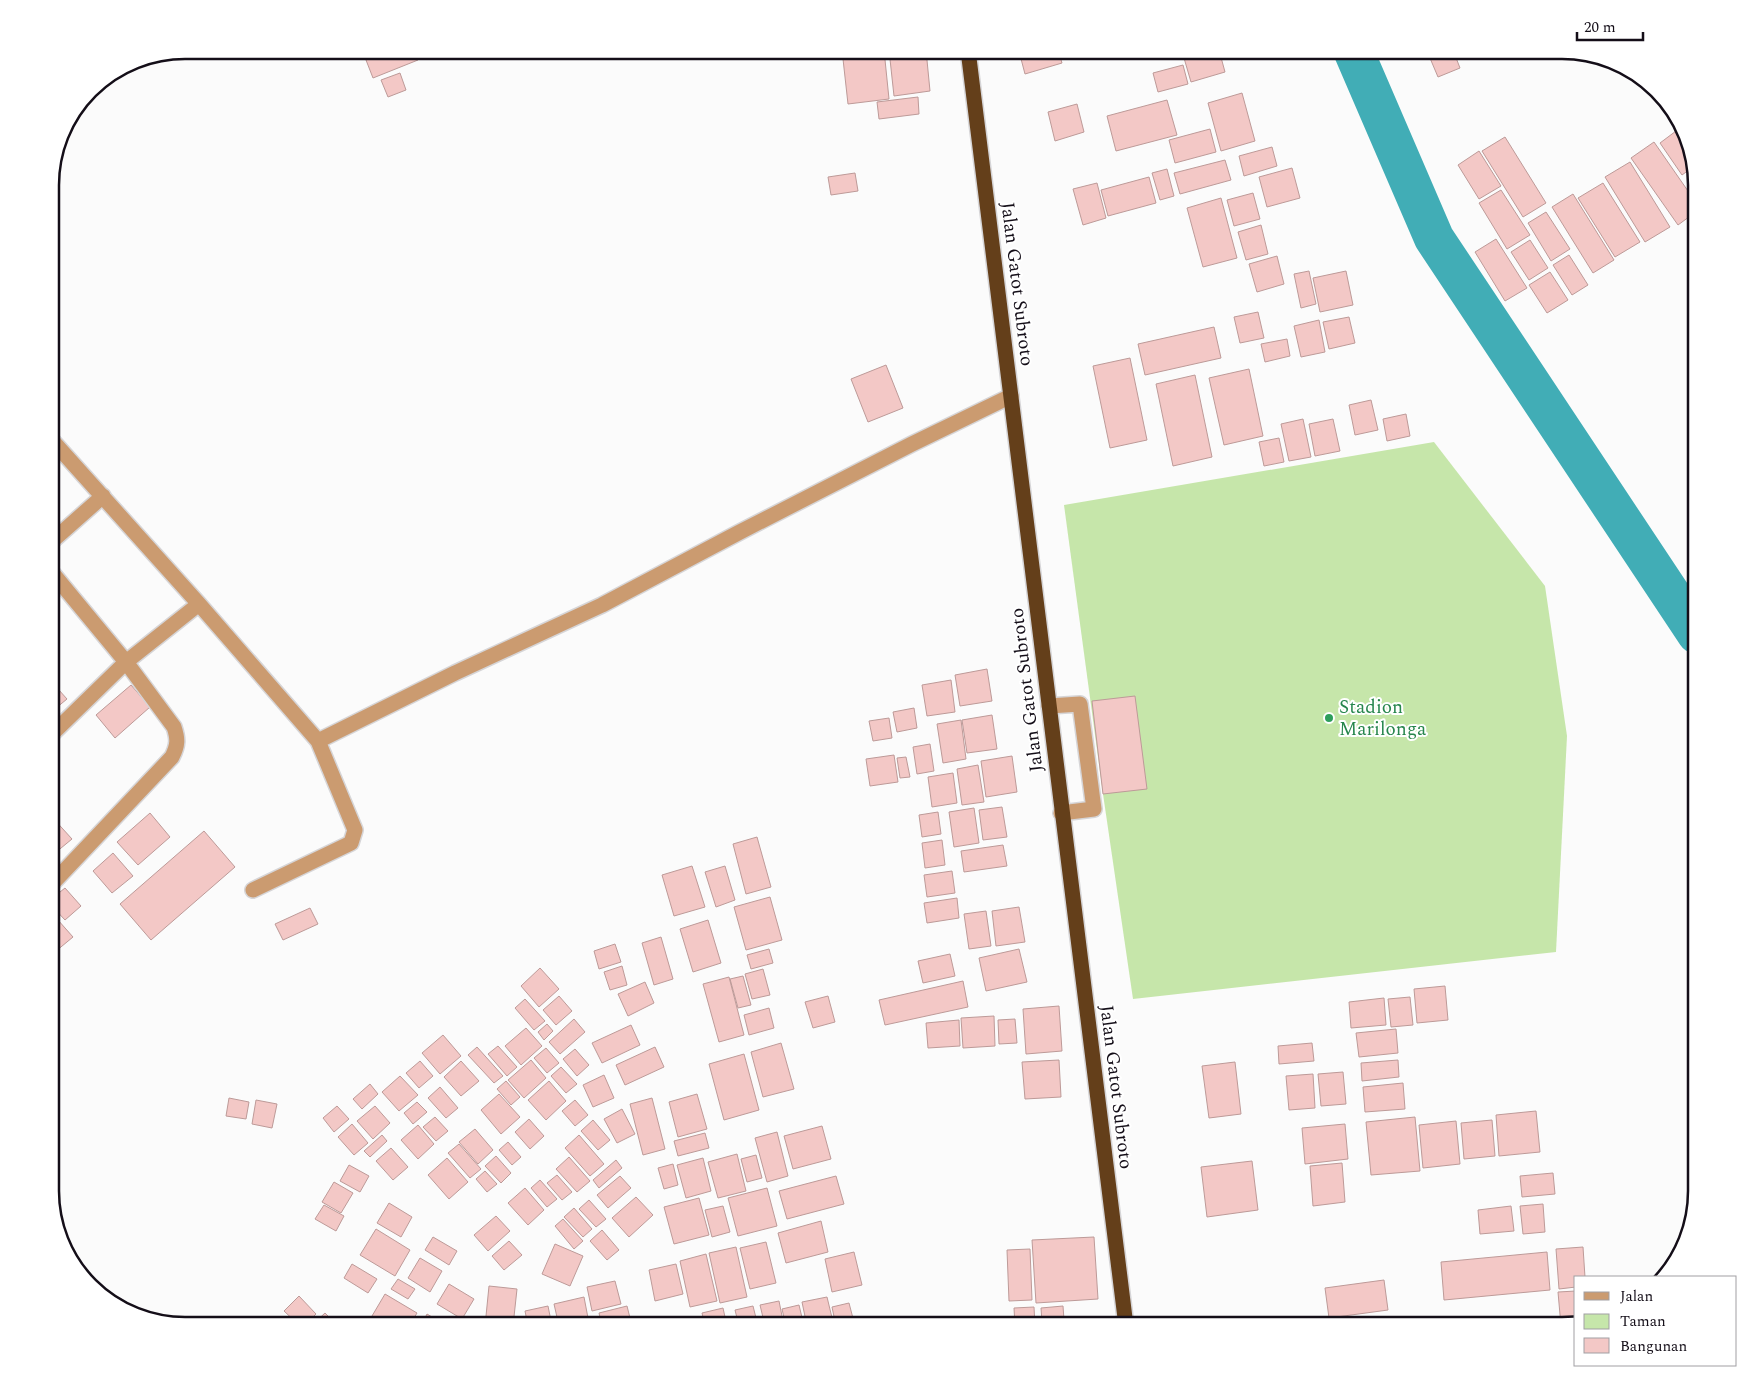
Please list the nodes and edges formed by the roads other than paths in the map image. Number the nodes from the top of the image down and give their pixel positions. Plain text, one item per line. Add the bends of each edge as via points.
1 (969, 59) edge
2 (1011, 396) junction
3 (59, 448) edge
4 (103, 496) junction
5 (59, 535) edge
6 (59, 581) edge
7 (199, 604) junction
8 (126, 662) junction
9 (1049, 706) junction
10 (59, 727) edge
11 (318, 741) junction
12 (1061, 813) junction
13 (59, 876) edge
14 (253, 890) dead end
15 (1125, 1317) edge

1 - 2 highway, Jalan Gatot Subroto
2 - 9 highway, Jalan Gatot Subroto
2 - 11 street via 738,532 602,605
3 - 4 street
4 - 5 street
4 - 7 street
6 - 8 street
7 - 8 street
7 - 11 street
8 - 10 street
8 - 13 street via 174,727 177,748
9 - 12 highway, Jalan Gatot Subroto
9 - 12 street via 1080,704 1094,808
11 - 14 street via 355,830 351,843
12 - 15 highway, Jalan Gatot Subroto

